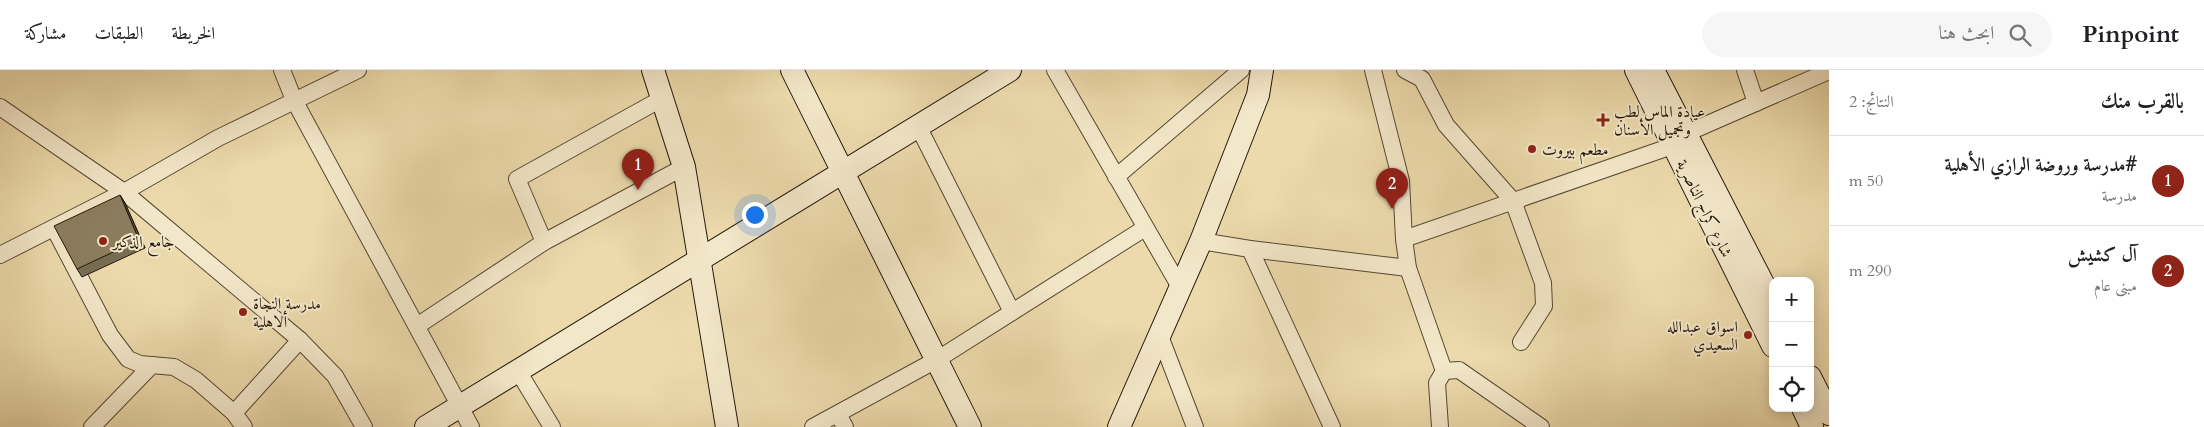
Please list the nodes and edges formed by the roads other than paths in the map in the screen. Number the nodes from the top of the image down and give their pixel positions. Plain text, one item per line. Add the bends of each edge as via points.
1 (282, 70) edge
2 (358, 70) edge
3 (653, 70) edge
4 (1010, 70) edge
5 (1055, 70) edge
6 (1241, 70) edge
7 (1262, 70) edge
8 (1373, 70) edge
9 (1405, 70) edge
10 (1636, 70) edge
11 (1654, 70) edge
12 (1745, 70) edge
13 (794, 71) edge
14 (1829, 71) edge
15 (663, 98) junction
16 (294, 100) junction
17 (1756, 103) junction
18 (0, 107) edge
19 (918, 126) junction
20 (1681, 139) junction
21 (684, 167) junction
22 (843, 173) junction
23 (1116, 177) junction
24 (124, 192) junction
25 (1513, 201) junction
26 (54, 228) junction
27 (1145, 228) junction
28 (1404, 239) junction
29 (1201, 241) junction
30 (544, 242) junction
31 (1250, 249) junction
32 (0, 255) edge
33 (698, 261) junction
34 (1408, 268) junction
35 (1180, 287) junction
36 (1769, 296) edge
37 (1012, 312) junction
38 (417, 326) junction
39 (1160, 336) junction
40 (1769, 337) edge
41 (300, 340) junction
42 (1521, 342) dead end
43 (938, 359) junction
44 (152, 365) junction
45 (1444, 370) junction
46 (518, 371) junction
47 (1814, 399) edge
48 (460, 406) junction
49 (234, 413) junction
50 (1817, 416) edge
51 (841, 420) edge
52 (92, 427) edge
53 (244, 427) edge
54 (364, 427) edge
55 (426, 427) edge
56 (471, 427) edge
57 (552, 427) edge
58 (727, 427) edge
59 (813, 427) edge
60 (970, 427) edge
61 (1119, 427) edge
62 (1195, 427) edge
63 (1332, 427) edge
64 (1440, 427) edge
65 (1540, 427) edge

1 - 16 street
2 - 16 street
3 - 15 street
4 - 19 street
5 - 23 street
6 - 23 street
7 - 29 street via 1258,95
8 - 28 street via 1401,181
9 - 25 street via 1422,79 1446,125
10 - 20 street, شارع كراج الناصرية
11 - 20 street, شارع كراج الناصرية
12 - 17 street
13 - 22 street
14 - 17 street
15 - 21 street
15 - 30 street via 517,179
16 - 24 street via 218,138
16 - 38 street
17 - 20 street
18 - 24 street
19 - 22 street
19 - 37 street
20 - 25 street
20 - 36 street, شارع كراج الناصرية
20 - 40 street, شارع كراج الناصرية
21 - 30 street
21 - 33 street
22 - 33 street
22 - 43 street
23 - 27 street
24 - 26 street
24 - 41 street
25 - 28 street
25 - 42 street via 1543,283 1544,306
26 - 32 street
26 - 44 street via 110,335 128,359
27 - 35 street
27 - 37 street
28 - 34 street
29 - 31 street
29 - 35 street
30 - 38 street
31 - 34 street
31 - 63 street
33 - 46 street
33 - 58 street
34 - 45 street
35 - 39 street
37 - 43 street
38 - 48 street
39 - 61 street
39 - 62 street
41 - 49 street
41 - 54 street via 336,376
43 - 51 street
43 - 60 street
44 - 49 street via 174,367 196,380
44 - 52 street
45 - 64 street via 1436,383
45 - 65 street via 1459,370
46 - 48 street
46 - 57 street
47 - 50 street
48 - 55 street
48 - 56 street
49 - 53 street
51 - 59 street

